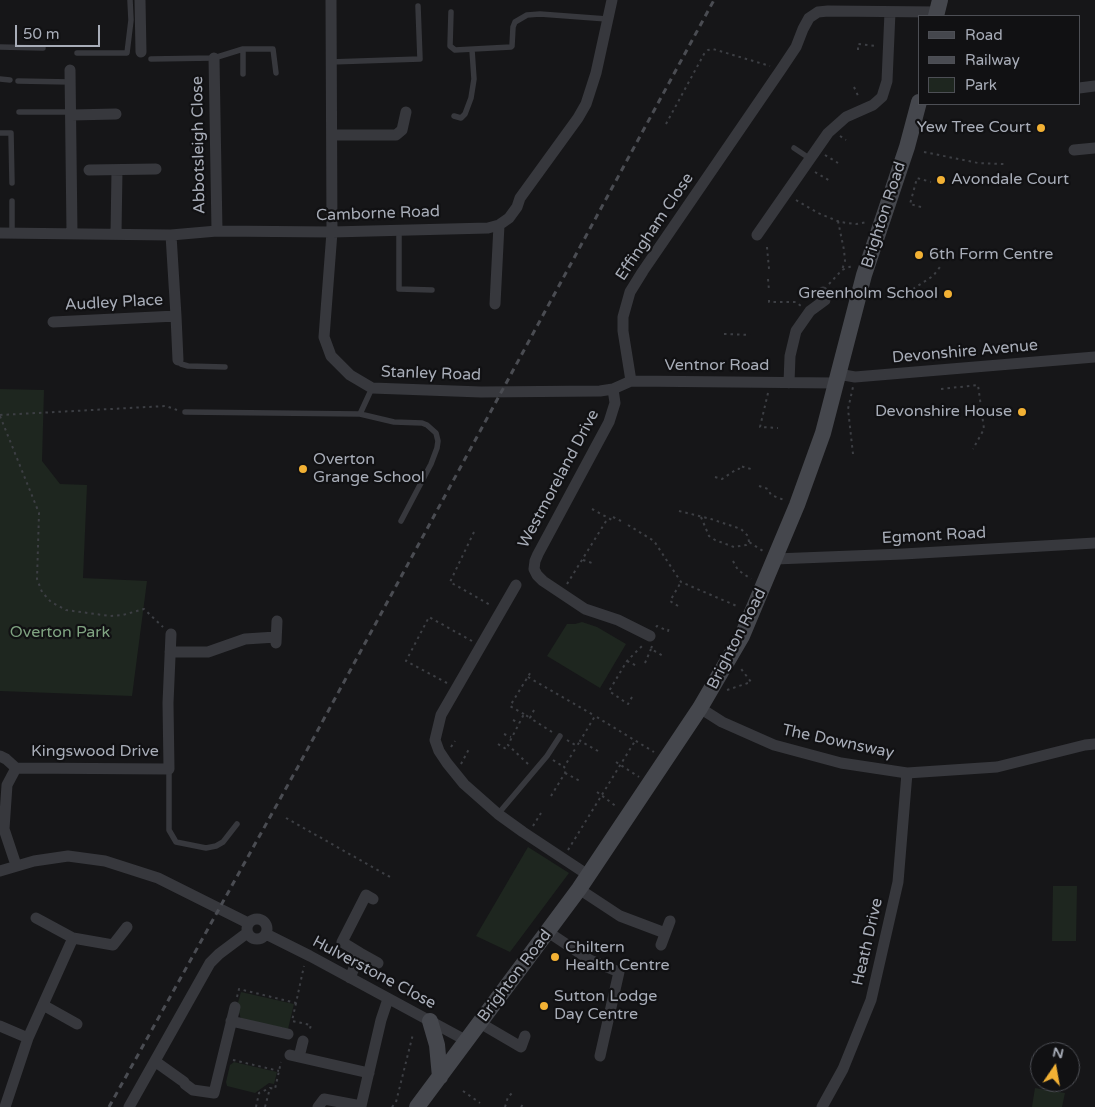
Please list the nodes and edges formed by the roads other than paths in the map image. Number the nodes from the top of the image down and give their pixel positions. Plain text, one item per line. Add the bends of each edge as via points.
1 (130, 0) edge
2 (140, 0) edge
3 (331, 0) edge
4 (612, 0) edge
5 (418, 6) dead end
6 (937, 9) edge
7 (451, 12) dead end
8 (890, 12) junction
9 (607, 19) junction
10 (0, 47) edge
11 (43, 48) dead end
12 (243, 49) junction
13 (472, 50) junction
14 (77, 53) dead end
15 (146, 56) joint
16 (214, 58) junction
17 (330, 62) junction
18 (276, 73) dead end
19 (243, 74) dead end
20 (70, 76) joint
21 (0, 79) edge
22 (10, 80) dead end
23 (18, 81) dead end
24 (1095, 86) edge
25 (1080, 88) edge
26 (918, 105) edge
27 (19, 112) dead end
28 (406, 112) dead end
29 (71, 114) junction
30 (116, 114) dead end
31 (454, 116) dead end
32 (0, 133) edge
33 (332, 135) junction
34 (713, 147) dead end
35 (794, 148) dead end
36 (1095, 148) edge
37 (1074, 150) dead end
38 (723, 154) junction
39 (807, 162) junction
40 (156, 169) dead end
41 (89, 170) dead end
42 (117, 170) junction
43 (12, 183) dead end
44 (12, 201) dead end
45 (499, 225) junction
46 (400, 230) junction
47 (217, 231) junction
48 (332, 232) junction
49 (0, 233) edge
50 (12, 233) junction
51 (72, 233) junction
52 (116, 234) junction
53 (171, 235) junction
54 (757, 235) dead end
55 (432, 290) dead end
56 (823, 292) road end
57 (495, 304) dead end
58 (176, 316) junction
59 (53, 322) dead end
60 (1095, 357) edge
61 (178, 360) joint
62 (225, 367) dead end
63 (837, 379) junction
64 (631, 381) junction
65 (790, 383) junction
66 (372, 388) junction
67 (613, 389) junction
68 (600, 391) joint
69 (185, 412) road end
70 (360, 414) junction
71 (401, 522) dead end
72 (1095, 543) edge
73 (775, 559) junction
74 (516, 585) dead end
75 (277, 621) dead end
76 (171, 634) road end
77 (648, 639) road end
78 (170, 652) junction
79 (700, 708) junction
80 (560, 736) dead end
81 (1095, 744) edge
82 (0, 756) edge
83 (16, 768) junction
84 (169, 769) junction
85 (907, 773) junction
86 (498, 814) junction
87 (238, 824) dead end
88 (16, 865) junction
89 (0, 871) edge
90 (588, 875) junction
91 (579, 889) junction
92 (373, 898) dead end
93 (36, 918) dead end
94 (670, 921) dead end
95 (127, 927) dead end
96 (248, 928) junction
97 (548, 932) junction
98 (665, 933) junction
99 (266, 934) junction
100 (73, 938) junction
101 (661, 945) dead end
102 (360, 953) junction
103 (378, 963) dead end
104 (350, 978) junction
105 (388, 999) junction
106 (43, 1005) junction
107 (235, 1007) road end
108 (231, 1021) junction
109 (430, 1022) junction
110 (480, 1023) junction
111 (77, 1024) dead end
112 (0, 1026) edge
113 (288, 1034) road end
114 (525, 1036) dead end
115 (28, 1038) junction
116 (303, 1041) road end
117 (467, 1041) junction
118 (599, 1056) dead end
119 (156, 1062) junction
120 (369, 1073) junction
121 (440, 1077) junction
122 (5, 1107) edge
123 (130, 1107) edge
124 (318, 1107) edge
125 (417, 1107) edge
126 (822, 1107) edge

1 - 14 lane via 127,52
2 - 15 street
3 - 17 street, Stanley Road
4 - 9 street
5 - 17 lane via 420,59
6 - 8 street, Effingham Close
7 - 13 lane via 450,46 455,50
8 - 38 street, Effingham Close via 828,11 818,12 809,18 796,46
8 - 39 street via 887,80 882,97 836,125
9 - 13 lane via 527,15 515,22 511,47
9 - 45 street via 586,104 520,198 517,207
10 - 11 lane
12 - 16 lane
12 - 18 lane via 274,49
12 - 19 lane
13 - 31 lane via 474,78 471,98 465,114 461,118
15 - 16 lane
16 - 47 street, Abbotsleigh Close
17 - 33 street, Stanley Road
20 - 23 lane
20 - 29 street
21 - 22 lane
24 - 25 street
26 - 63 main road, Brighton Road
27 - 29 lane
28 - 33 street via 402,130 396,135
29 - 30 street
29 - 51 street
32 - 43 lane via 11,133
33 - 48 street, Stanley Road
34 - 38 street
35 - 39 lane
36 - 37 street
38 - 64 street, Effingham Close via 630,292 624,331
39 - 54 street
40 - 42 street
41 - 42 street
42 - 52 street
44 - 50 lane
45 - 46 street, Camborne Road
45 - 57 street
46 - 48 street, Camborne Road
46 - 55 lane via 400,289
47 - 48 street, Camborne Road
47 - 53 street, Camborne Road
48 - 66 street, Stanley Road via 324,337 331,356 350,375
49 - 50 street, Camborne Road
50 - 51 street, Camborne Road
51 - 52 street, Camborne Road
52 - 53 street, Camborne Road
53 - 58 street, Audley Place
56 - 65 street via 825,300 810,311 796,331 790,356
58 - 59 street, Audley Place
58 - 61 street, Audley Place
60 - 63 street, Devonshire Avenue
61 - 62 lane via 188,366
63 - 65 street, Ventnor Road
63 - 73 main road, Brighton Road via 823,433
64 - 65 street, Ventnor Road
64 - 67 street, Ventnor Road
66 - 68 street, Stanley Road via 481,392
66 - 70 lane
67 - 68 street, Ventnor Road
67 - 77 street, Westmoreland Drive via 615,403 610,422 534,561 534,569 537,575 585,609 618,620
69 - 70 lane
70 - 71 lane via 387,421 422,423 436,433 437,448 431,464
72 - 73 street, Egmont Road
73 - 79 main road, Brighton Road via 732,655
74 - 86 street via 441,716 435,740 455,775
75 - 78 street via 276,640 245,639 208,652
76 - 78 street, Kingswood Drive
78 - 84 street, Kingswood Drive
79 - 85 street, The Downsway via 722,722 774,745 841,763
79 - 90 main road, Brighton Road
80 - 86 lane
81 - 85 street, The Downsway via 997,767
82 - 83 street
83 - 84 street, Kingswood Drive
83 - 88 street, Kingswood Drive via 7,785 4,828
84 - 87 lane via 169,830 176,842 206,848 216,846
85 - 126 street, Heath Drive via 898,882 871,1000 843,1069
86 - 90 street
88 - 89 street
88 - 96 street via 68,856 105,860 158,878 230,914
90 - 91 main road, Brighton Road
91 - 97 main road, Brighton Road
91 - 98 street via 620,916
92 - 102 street via 366,895 342,942
93 - 100 street
94 - 98 street
95 - 100 street via 113,945
96 - 99 street via 254,939
96 - 99 street via 254,919 263,920 267,926
96 - 119 street via 210,963
97 - 110 main road, Brighton Road
97 - 118 street via 590,960 619,972
98 - 101 street
99 - 104 street, Hulverstone Close
100 - 106 street
102 - 103 street
102 - 104 street
104 - 105 street, Hulverstone Close
105 - 109 street, Hulverstone Close
105 - 120 street
106 - 111 street
106 - 115 street
107 - 108 street
108 - 113 street
108 - 119 street via 214,1093 193,1090
109 - 117 street, Hulverstone Close
109 - 121 main road via 437,1045
110 - 114 street via 520,1047
110 - 117 main road, Brighton Road
112 - 115 street
115 - 122 street
116 - 120 street via 290,1058
117 - 121 main road, Brighton Road
119 - 123 street
120 - 124 street via 361,1106 324,1099
121 - 125 main road, Brighton Road

